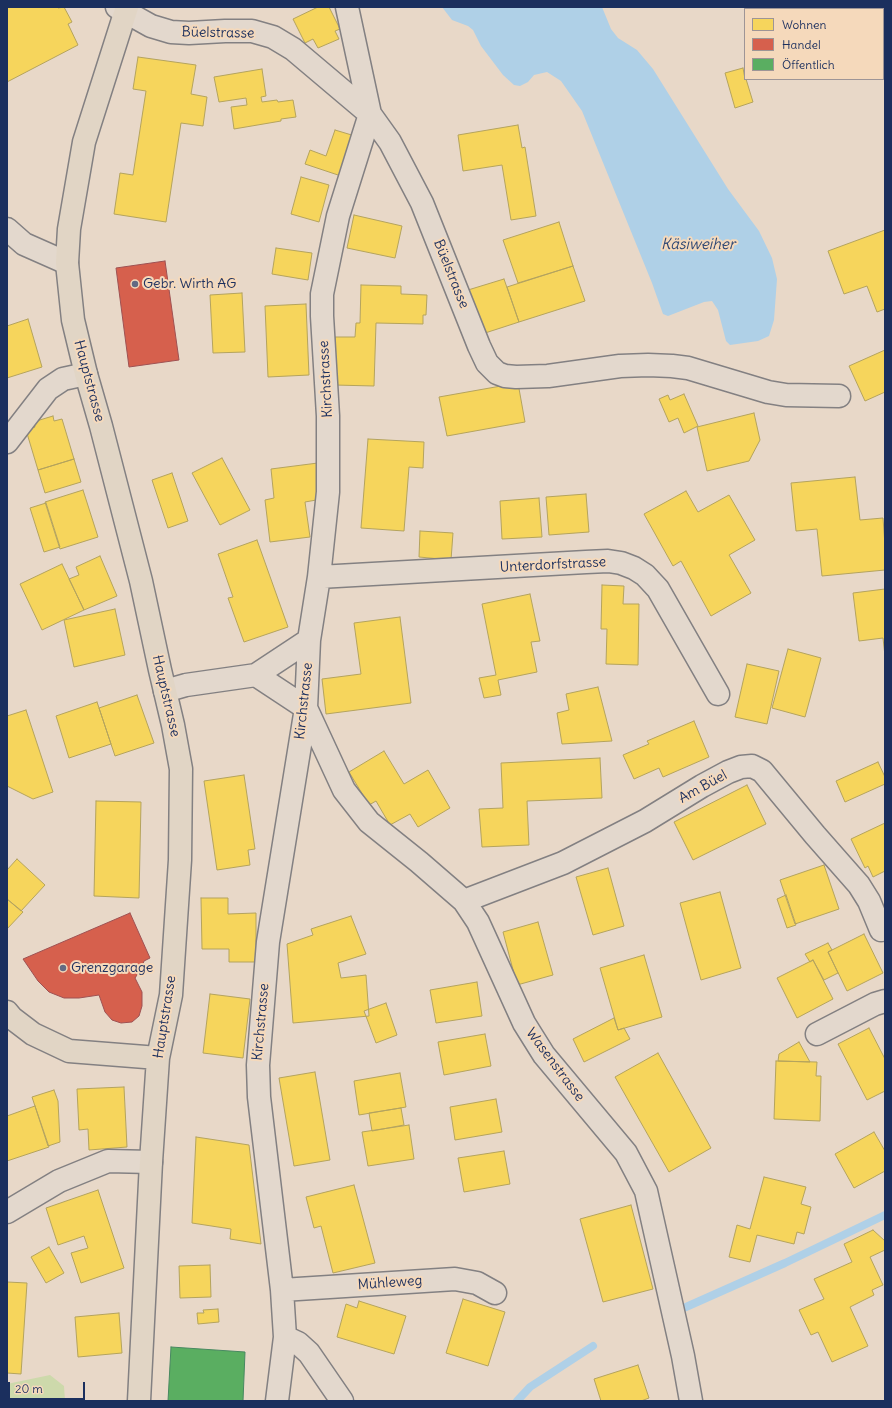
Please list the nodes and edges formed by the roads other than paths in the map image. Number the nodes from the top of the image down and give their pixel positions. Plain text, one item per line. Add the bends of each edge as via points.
1 (347, 7) edge
2 (123, 9) edge
3 (370, 114) junction
4 (7, 229) edge
5 (67, 263) junction
6 (86, 374) junction
7 (839, 396) dead end
8 (7, 442) edge
9 (319, 577) junction
10 (310, 640) junction
11 (256, 675) junction
12 (165, 691) junction
13 (718, 694) dead end
14 (306, 708) junction
15 (464, 901) junction
16 (881, 930) dead end
17 (885, 1001) edge
18 (7, 1012) edge
19 (817, 1034) dead end
20 (158, 1058) junction
21 (151, 1162) junction
22 (7, 1212) edge
23 (282, 1290) junction
24 (495, 1293) dead end
25 (285, 1337) junction
26 (139, 1401) edge
27 (277, 1401) edge
28 (342, 1401) edge
29 (691, 1401) edge

1 - 3 street, Kirchstrasse
2 - 3 street, Büelstrasse via 151,26 171,32 252,31 273,37 294,49
2 - 5 main road, Hauptstrasse via 84,142 69,229
3 - 7 street, Büelstrasse via 390,142 419,196 479,346 487,363 497,373 516,377 548,376 620,366 672,366 688,368 768,392
3 - 9 street, Kirchstrasse via 338,216 322,294 329,462
4 - 5 street via 24,244
5 - 6 main road, Hauptstrasse via 74,320
6 - 8 street via 63,378 48,389
6 - 12 main road, Hauptstrasse via 137,566
9 - 10 street, Kirchstrasse
9 - 13 street, Unterdorfstrasse via 586,562 621,563 645,575 658,589
10 - 11 street
10 - 14 street, Kirchstrasse
11 - 12 street
11 - 14 street
12 - 20 main road, Hauptstrasse via 180,770 181,815 171,995
14 - 15 street, Wasenstrasse via 344,790 369,822
14 - 23 street, Kirchstrasse via 268,942 258,1065 259,1097
15 - 16 street, Am Büel via 563,863 645,821 728,772 752,766 762,771 859,885
15 - 29 street, Wasenstrasse via 478,922 524,1023 544,1055 626,1153 646,1191
17 - 19 street
18 - 20 main road via 33,1034 69,1051
20 - 21 main road, Hauptstrasse
21 - 22 street via 108,1161 59,1181
21 - 26 main road, Hauptstrasse
23 - 24 street, Mühleweg via 455,1279 477,1283
23 - 25 street, Kirchstrasse
25 - 27 street, Kirchstrasse
25 - 28 street via 298,1343 309,1353

